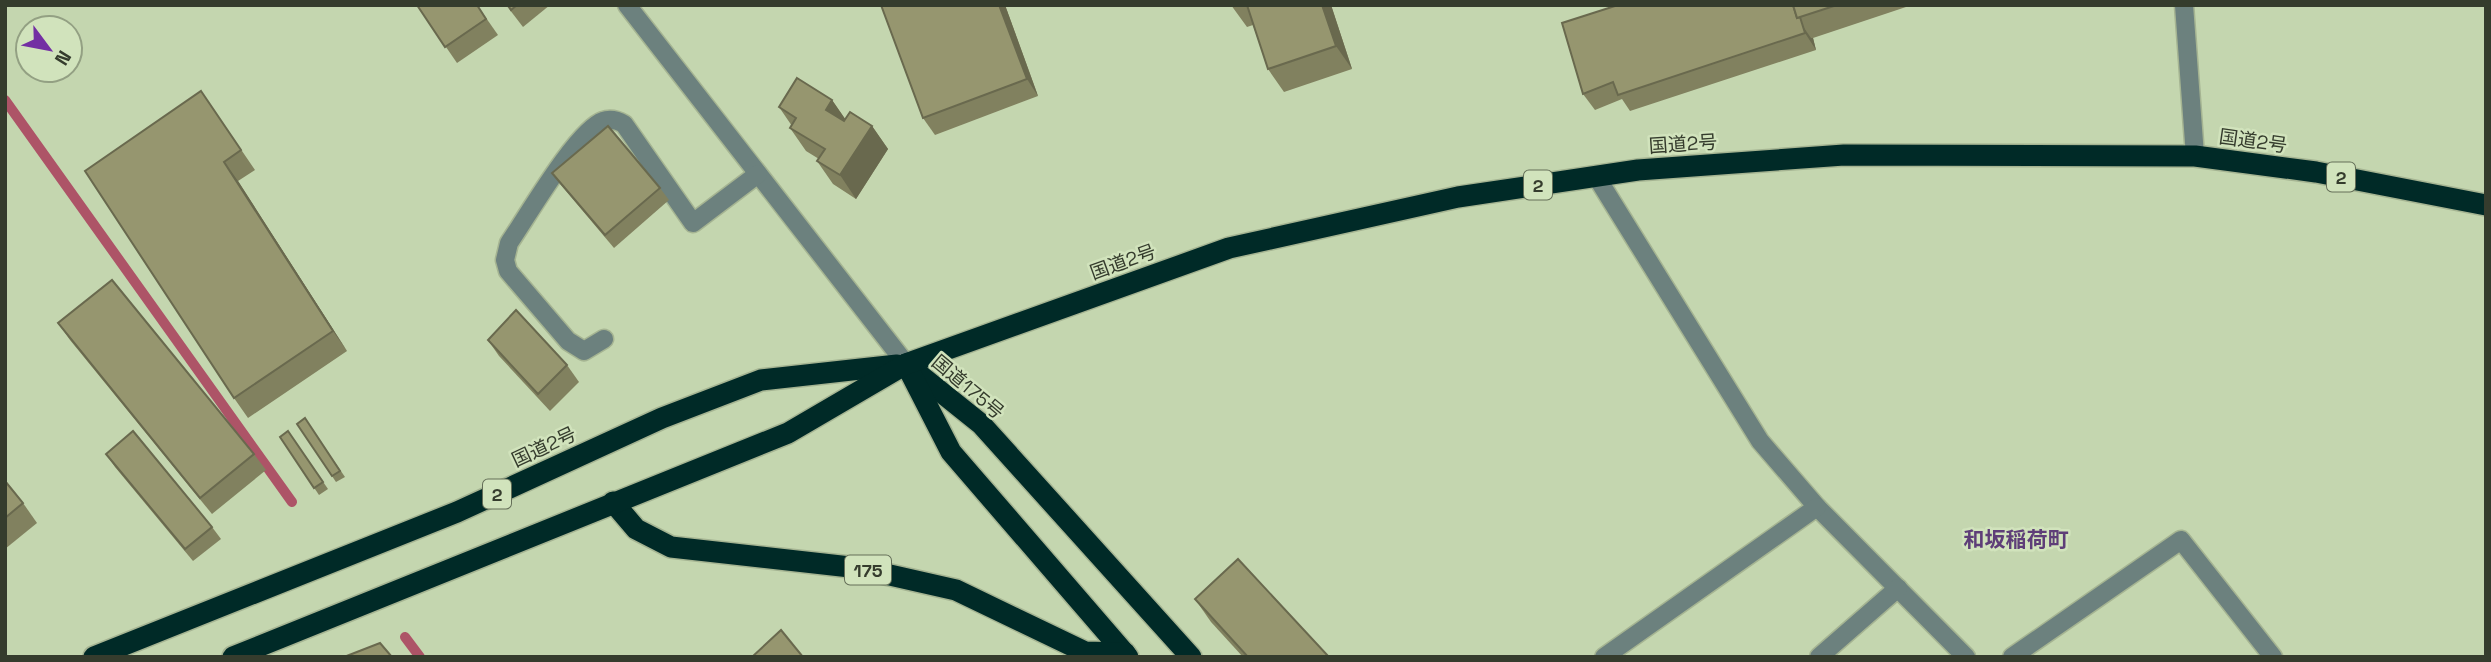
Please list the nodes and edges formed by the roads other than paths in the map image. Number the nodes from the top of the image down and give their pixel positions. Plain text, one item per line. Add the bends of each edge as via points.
1 (627, 5) edge
2 (2184, 5) edge
3 (2195, 156) junction
4 (758, 174) junction
5 (1596, 176) junction
6 (2486, 205) edge
7 (604, 339) dead end
8 (906, 364) junction
9 (613, 502) junction
10 (1817, 508) junction
11 (1898, 588) junction
12 (1126, 655) edge
13 (94, 657) edge
14 (233, 657) edge
15 (1191, 657) edge
16 (1604, 657) edge
17 (1819, 657) edge
18 (1966, 657) edge
19 (2012, 657) edge
20 (2273, 657) edge

1 - 4 street
2 - 3 street
3 - 5 highway, 国道2号 / 2 via 1844,155
3 - 6 highway, 国道2号 / 2 via 2316,172
4 - 7 street via 693,223 624,124 613,119 601,121 578,141 509,243 505,260 508,271 568,341 584,351
4 - 8 street
5 - 8 highway, 国道2号 / 2 via 1458,197 1229,248
5 - 10 street via 1760,441
8 - 9 highway, 国道2号 / 2 via 788,433
8 - 12 highway, 国道175号 / 175 via 951,452
8 - 13 highway, 国道2号 / 2 via 761,380 662,418 457,512
8 - 15 highway, 国道175号 via 981,424
9 - 12 highway, 175 via 636,529 671,547 859,568 932,584 956,590 1085,652
9 - 14 highway, 国道2号 / 2
10 - 11 street
10 - 16 street
11 - 17 street
11 - 18 street
19 - 20 street via 2181,540

